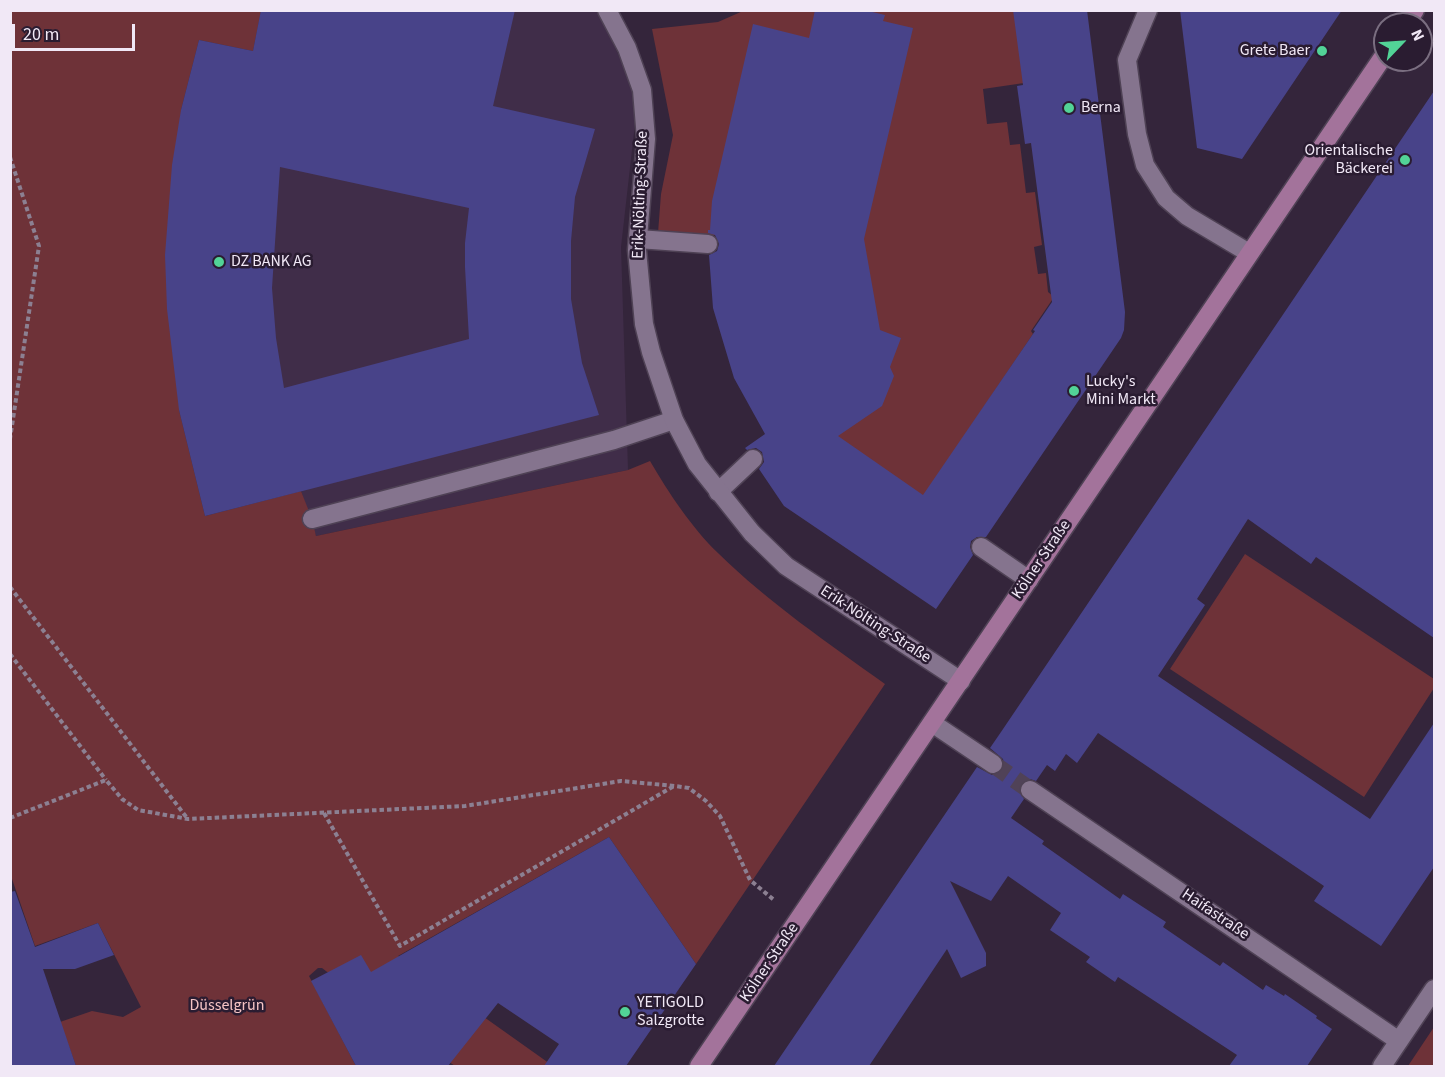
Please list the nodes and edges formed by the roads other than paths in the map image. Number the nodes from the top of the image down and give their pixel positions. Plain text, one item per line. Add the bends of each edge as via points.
1 (607, 10) edge
2 (1148, 10) edge
3 (1373, 72) edge
4 (638, 239) junction
5 (708, 244) dead end
6 (1249, 253) junction
7 (675, 420) junction
8 (753, 459) dead end
9 (718, 492) junction
10 (312, 519) dead end
11 (981, 547) dead end
12 (1029, 580) junction
13 (961, 681) junction
14 (932, 723) junction
15 (993, 764) tunnel mouth
16 (1030, 790) tunnel mouth
17 (1434, 990) edge
18 (1399, 1041) junction
19 (699, 1066) edge
20 (1382, 1066) edge

1 - 4 street, Erik-Nölting-Straße via 627,48 642,90 646,139
2 - 6 street via 1127,60 1145,165 1166,198 1187,216
3 - 6 main road, Kölner Straße
4 - 5 street
4 - 7 street, Erik-Nölting-Straße via 644,324
6 - 12 main road, Kölner Straße
7 - 9 street, Erik-Nölting-Straße
7 - 10 street via 614,440
8 - 9 street
9 - 13 street, Erik-Nölting-Straße via 786,566
11 - 12 street
12 - 13 main road, Kölner Straße
13 - 14 main road, Kölner Straße
14 - 15 street
14 - 19 main road, Kölner Straße
16 - 18 street, Haifastraße
17 - 18 street
18 - 20 street

